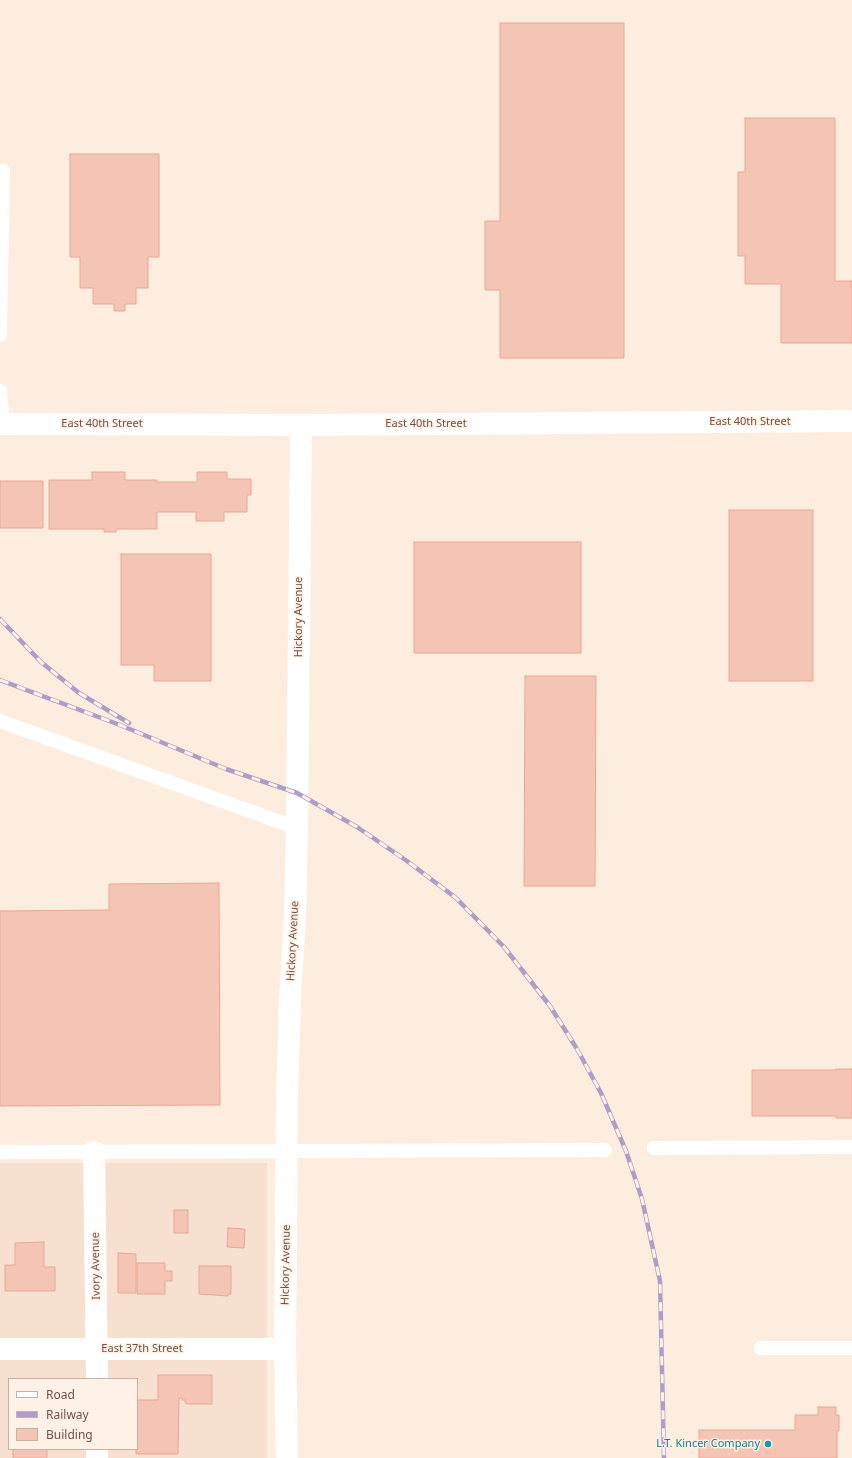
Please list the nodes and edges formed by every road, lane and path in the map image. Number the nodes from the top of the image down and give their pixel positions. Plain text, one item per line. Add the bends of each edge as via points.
1 (3, 171) dead end
2 (0, 335) edge
3 (0, 391) edge
4 (852, 421) edge
5 (1, 424) edge
6 (301, 425) junction
7 (0, 721) edge
8 (297, 828) junction
9 (852, 1147) edge
10 (654, 1148) dead end
11 (287, 1150) junction
12 (605, 1150) dead end
13 (0, 1152) edge
14 (94, 1152) junction
15 (761, 1348) dead end
16 (852, 1348) edge
17 (0, 1349) edge
18 (97, 1349) junction
19 (285, 1349) junction
20 (97, 1378) edge
21 (287, 1458) edge

1 - 2 lane
3 - 5 lane
4 - 6 street, East 40th Street
5 - 6 street, East 40th Street
6 - 8 street, Hickory Avenue
7 - 8 lane
8 - 11 street, Hickory Avenue
9 - 10 lane
11 - 12 lane
11 - 14 lane
11 - 19 street, Hickory Avenue
13 - 14 lane
14 - 18 street, Ivory Avenue
15 - 16 lane
17 - 18 street, East 37th Street
18 - 19 street, East 37th Street
18 - 20 street, Ivory Avenue
19 - 21 street, Hickory Avenue

